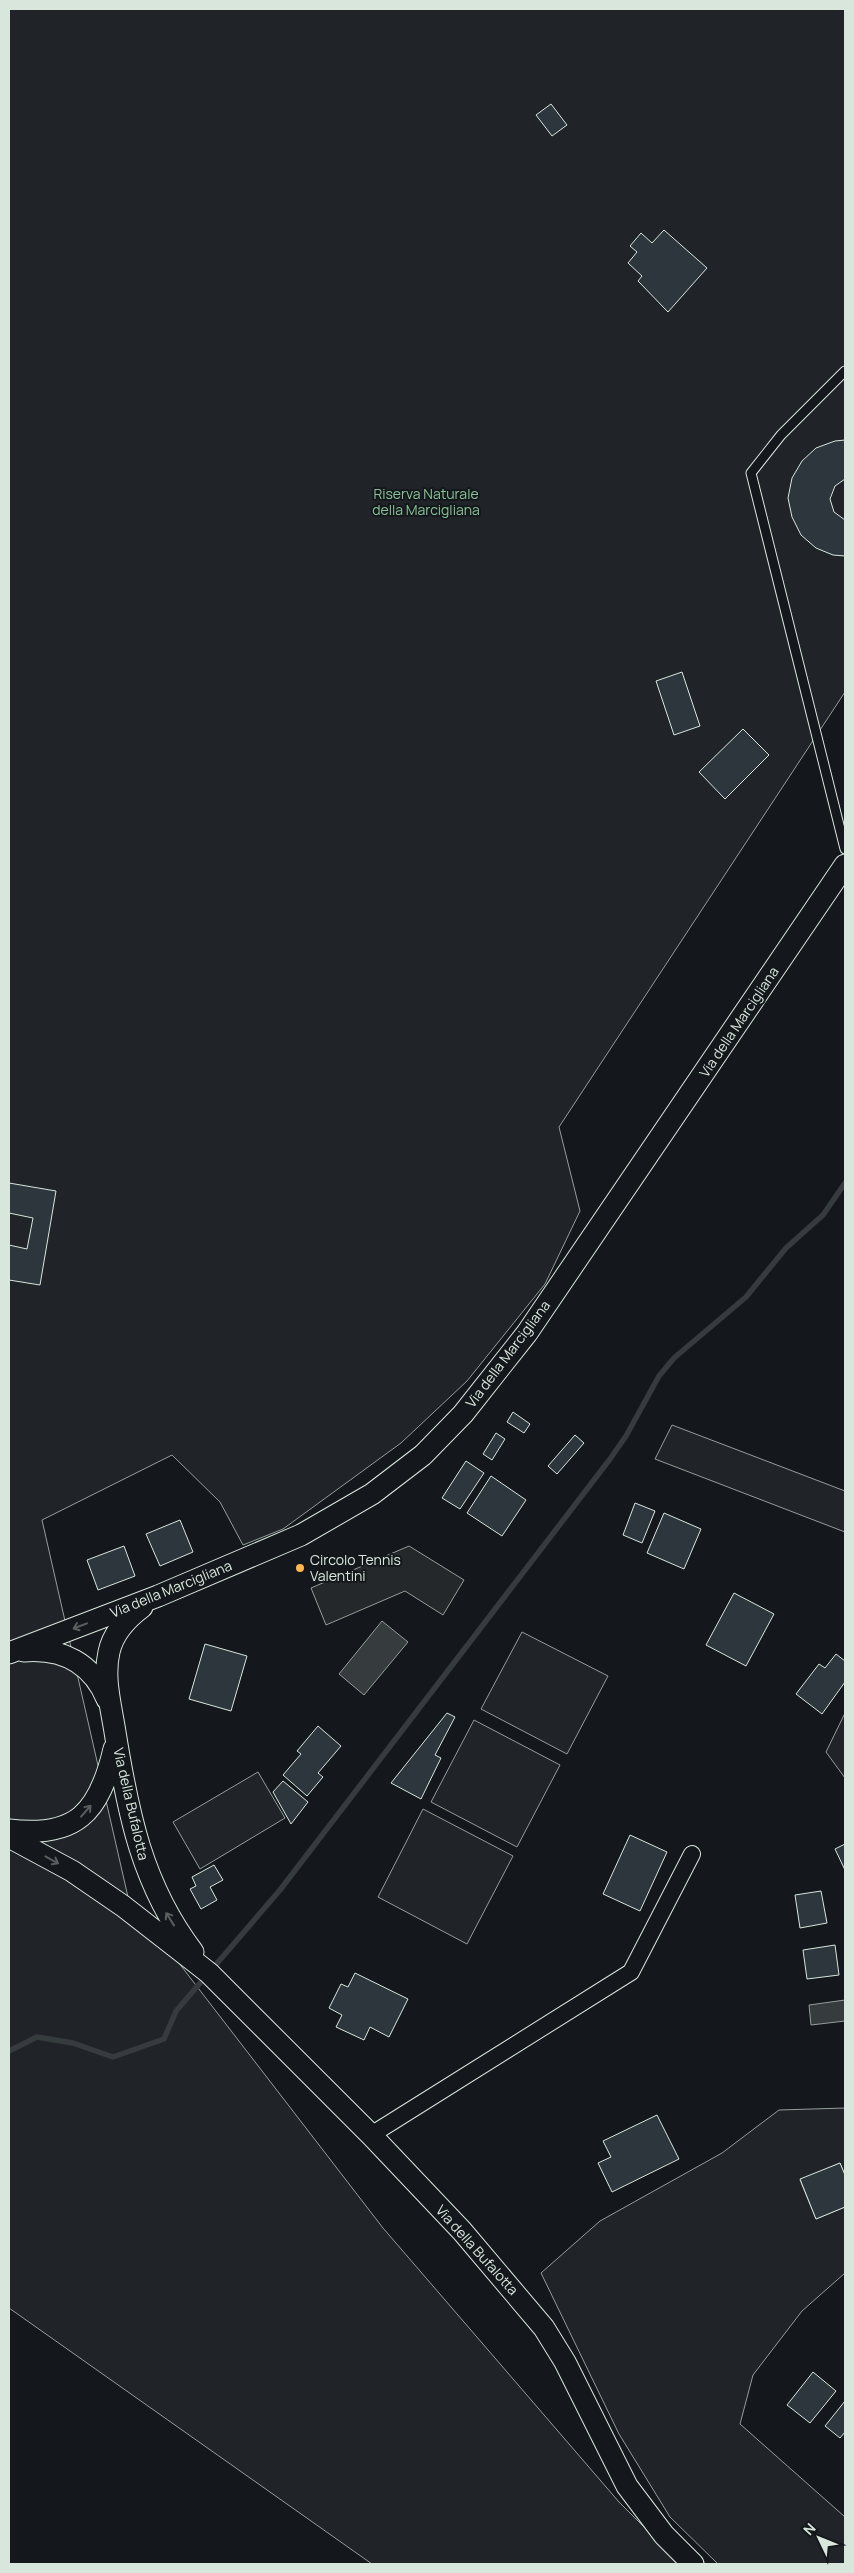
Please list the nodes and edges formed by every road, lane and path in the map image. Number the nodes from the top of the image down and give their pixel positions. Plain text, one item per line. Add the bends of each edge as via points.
1 (845, 371) edge
2 (845, 849) edge
3 (845, 865) edge
4 (158, 1596) junction
5 (10, 1652) edge
6 (111, 1707) junction
7 (116, 1739) junction
8 (9, 1830) edge
9 (9, 1837) edge
10 (692, 1854) dead end
11 (209, 1973) junction
12 (371, 2135) junction
13 (694, 2564) edge

1 - 2 lane via 781,435 751,473
3 - 4 street, Via della Marcigliana via 527,1333 444,1435 398,1475 338,1515
4 -> 5 street, Via della Marcigliana
4 - 6 street via 132,1615 114,1636 107,1670
5 - 6 street via 46,1651 70,1657 94,1676
6 - 7 street, Via della Bufalotta
8 -> 7 street via 54,1830 76,1821 104,1783
11 -> 7 street, Via della Bufalotta via 175,1928 150,1880 132,1824
9 -> 11 street, Via della Bufalotta via 72,1871
10 - 12 street via 631,1972
11 - 12 street, Via della Bufalotta
12 - 13 street, Via della Bufalotta via 462,2232 544,2328 565,2362 627,2486 664,2535

